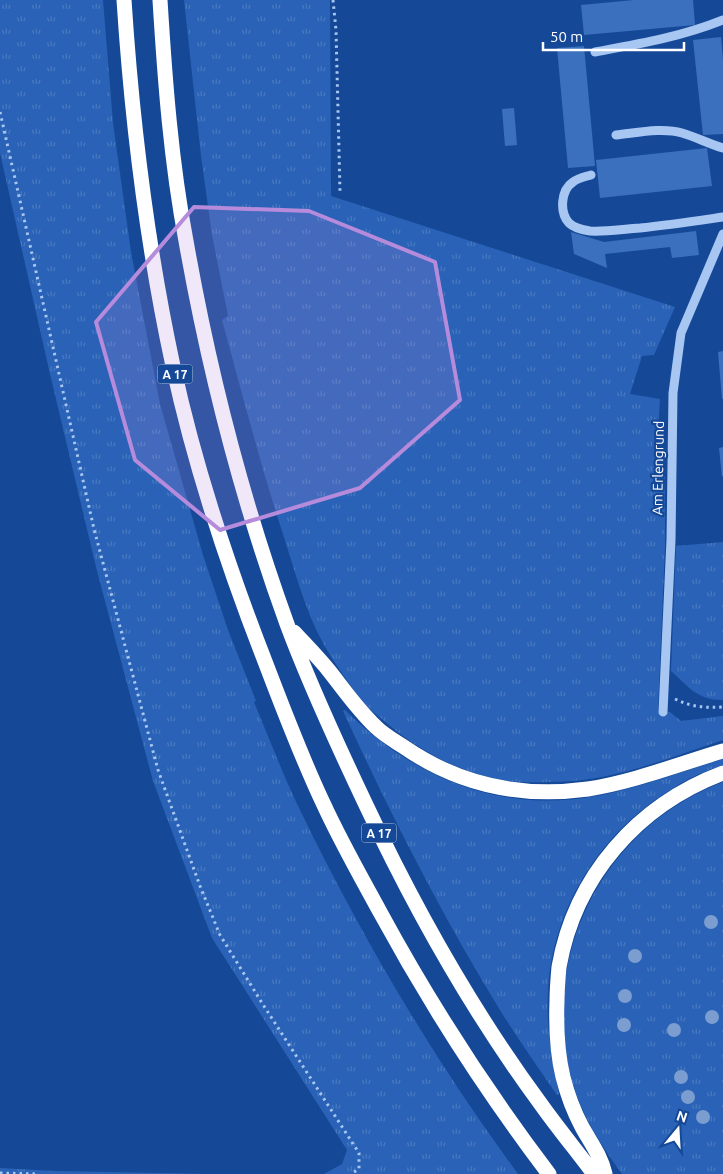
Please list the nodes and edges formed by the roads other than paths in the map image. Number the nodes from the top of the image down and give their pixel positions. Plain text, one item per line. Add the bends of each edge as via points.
1 (124, 0) edge
2 (160, 0) edge
3 (723, 20) edge
4 (595, 52) dead end
5 (616, 135) dead end
6 (723, 148) edge
7 (590, 175) dead end
8 (723, 217) edge
9 (723, 234) edge
10 (287, 624) junction
11 (663, 712) dead end
12 (723, 751) edge
13 (723, 773) edge
14 (549, 1174) edge
15 (594, 1174) edge
16 (605, 1174) edge

1 - 14 highway, A 17 via 142,188 159,296 174,369 227,558 292,732 324,806 363,881 412,970 476,1072
2 - 10 highway, A 17 via 174,166 205,342 226,429
3 - 4 street via 660,41
5 - 6 street via 673,131
7 - 8 street via 572,182 564,194 564,214 574,227 601,231
9 - 11 street, Am Erlengrund via 681,332 672,393 671,540
10 - 12 highway via 377,728 417,756 464,779 533,792 588,788
10 - 15 highway, A 17 via 324,717 400,877 492,1032 538,1101
13 - 16 highway via 677,794 626,835 596,872 566,940 559,967 557,1049 575,1110 602,1160

